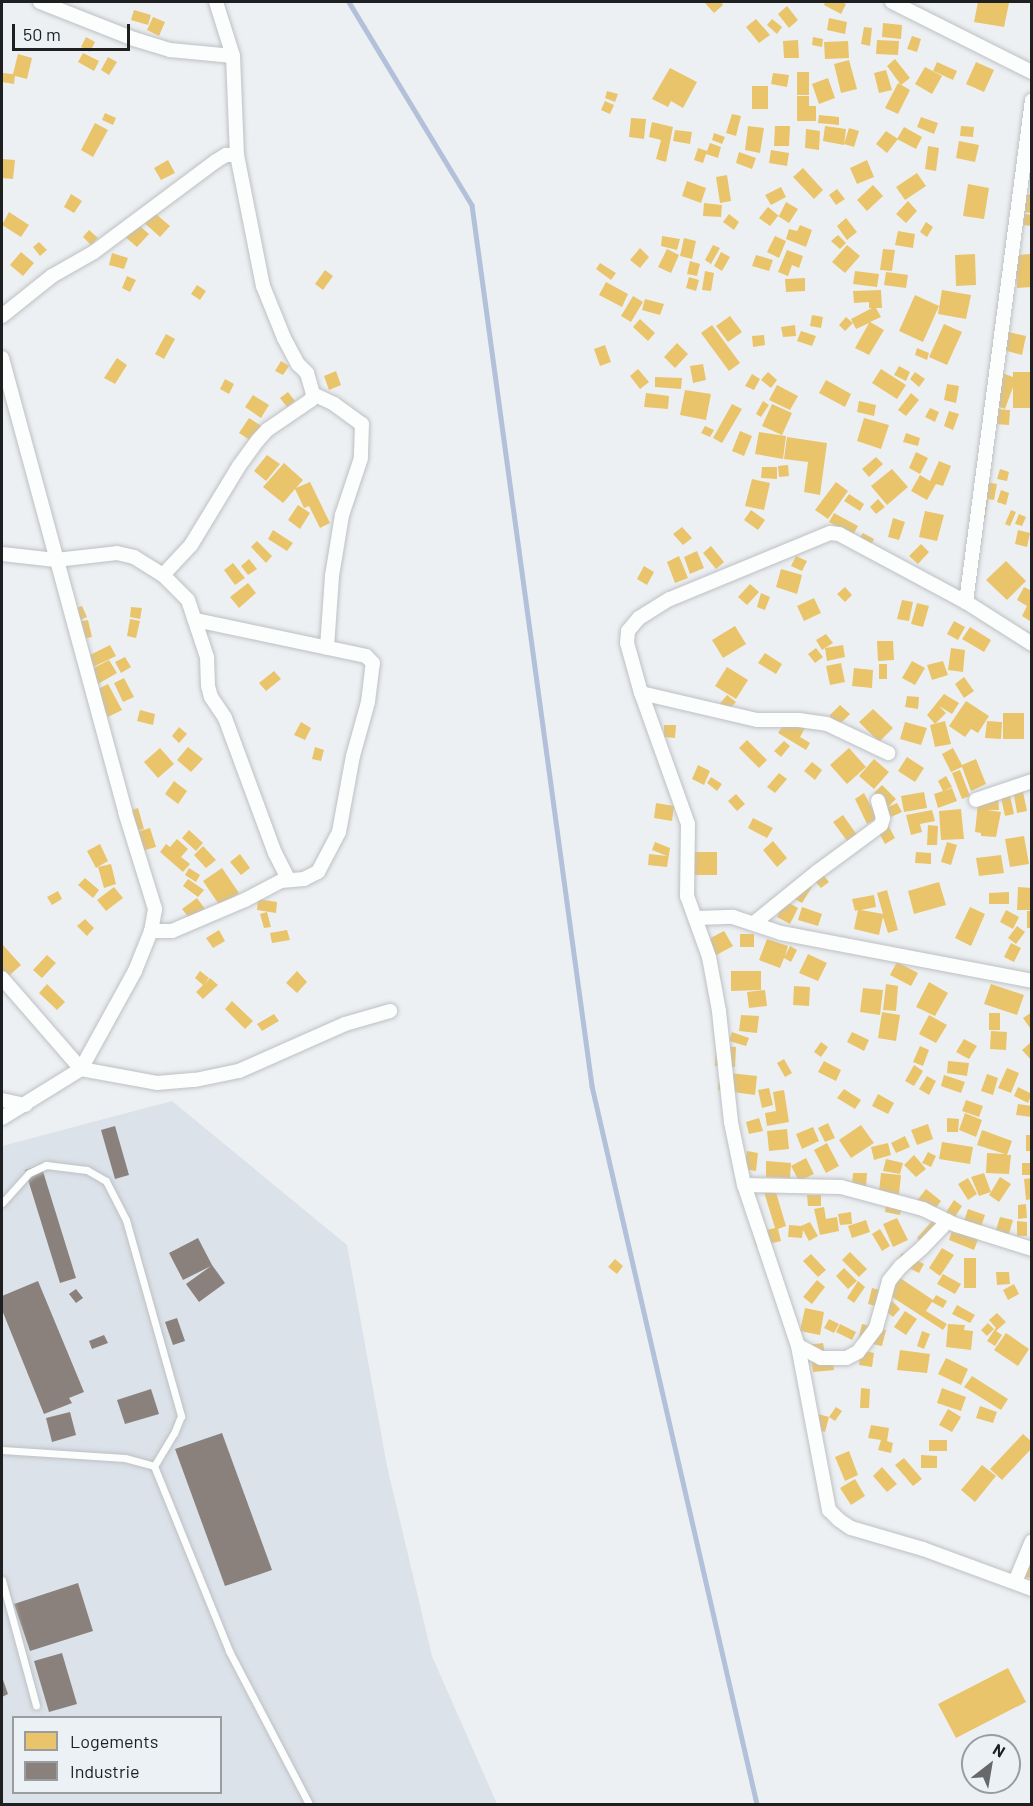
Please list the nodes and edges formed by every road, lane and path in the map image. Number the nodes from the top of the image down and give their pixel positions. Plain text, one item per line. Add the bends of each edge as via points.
1 (40, 2) edge
2 (216, 2) edge
3 (892, 2) edge
4 (233, 56) junction
5 (1032, 72) edge
6 (1032, 100) edge
7 (237, 155) junction
8 (2, 316) edge
9 (2, 358) edge
10 (313, 394) junction
11 (2, 554) edge
12 (56, 560) junction
13 (164, 575) junction
14 (966, 602) junction
15 (195, 620) junction
16 (1032, 644) edge
17 (327, 648) junction
18 (640, 693) junction
19 (888, 753) dead end
20 (1032, 782) edge
21 (976, 800) dead end
22 (878, 801) dead end
23 (288, 879) junction
24 (697, 918) junction
25 (754, 923) junction
26 (151, 932) junction
27 (2, 978) edge
28 (1032, 981) edge
29 (390, 1011) dead end
30 (81, 1069) junction
31 (2, 1100) edge
32 (25, 1105) junction
33 (2, 1118) edge
34 (744, 1185) junction
35 (2, 1203) edge
36 (948, 1221) junction
37 (1032, 1249) edge
38 (798, 1346) junction
39 (2, 1450) edge
40 (154, 1466) junction
41 (1032, 1541) edge
42 (2, 1580) edge
43 (1015, 1582) junction
44 (1032, 1589) edge
45 (36, 1705) dead end
46 (309, 1804) edge

1 - 4 street via 170,50
2 - 4 street
3 - 5 street
4 - 7 street
6 - 14 street
7 - 8 street via 226,155 216,161 94,252 47,279
7 - 10 street via 263,286 284,338 307,373
9 - 12 street
10 - 13 street via 311,400 258,440 191,545
10 - 17 street via 356,419 362,424 363,433 361,459 342,515 332,576
11 - 12 street
12 - 13 street via 117,553 147,563
12 - 26 street via 155,909
13 - 15 street via 188,600
14 - 16 street
14 - 18 street via 839,534 830,533 670,598 639,618 628,631 627,643
15 - 17 street
15 - 23 street via 207,657 211,698 225,718
17 - 23 street via 370,658 368,702 339,832 318,872 304,879
18 - 19 street via 757,720 827,724
18 - 24 street via 688,824 687,896
20 - 21 street
22 - 25 street via 881,825
23 - 26 street via 172,931
24 - 25 street via 733,917
24 - 34 street via 719,1011 731,1122
25 - 28 street via 781,933
26 - 30 street via 135,971
27 - 30 street
29 - 30 street via 345,1024 239,1071 219,1076 157,1083
30 - 32 street
31 - 32 street
32 - 33 street
34 - 36 street via 841,1187 923,1209
34 - 38 street
35 - 40 lane via 29,1173 46,1165 87,1170 106,1181 126,1220 181,1416
36 - 37 street
36 - 38 street via 889,1281 876,1328 858,1352 846,1358 821,1358
38 - 43 street via 829,1509 839,1520 851,1528
39 - 40 lane via 126,1458
40 - 46 lane via 229,1651
41 - 43 street
42 - 45 lane
43 - 44 street

